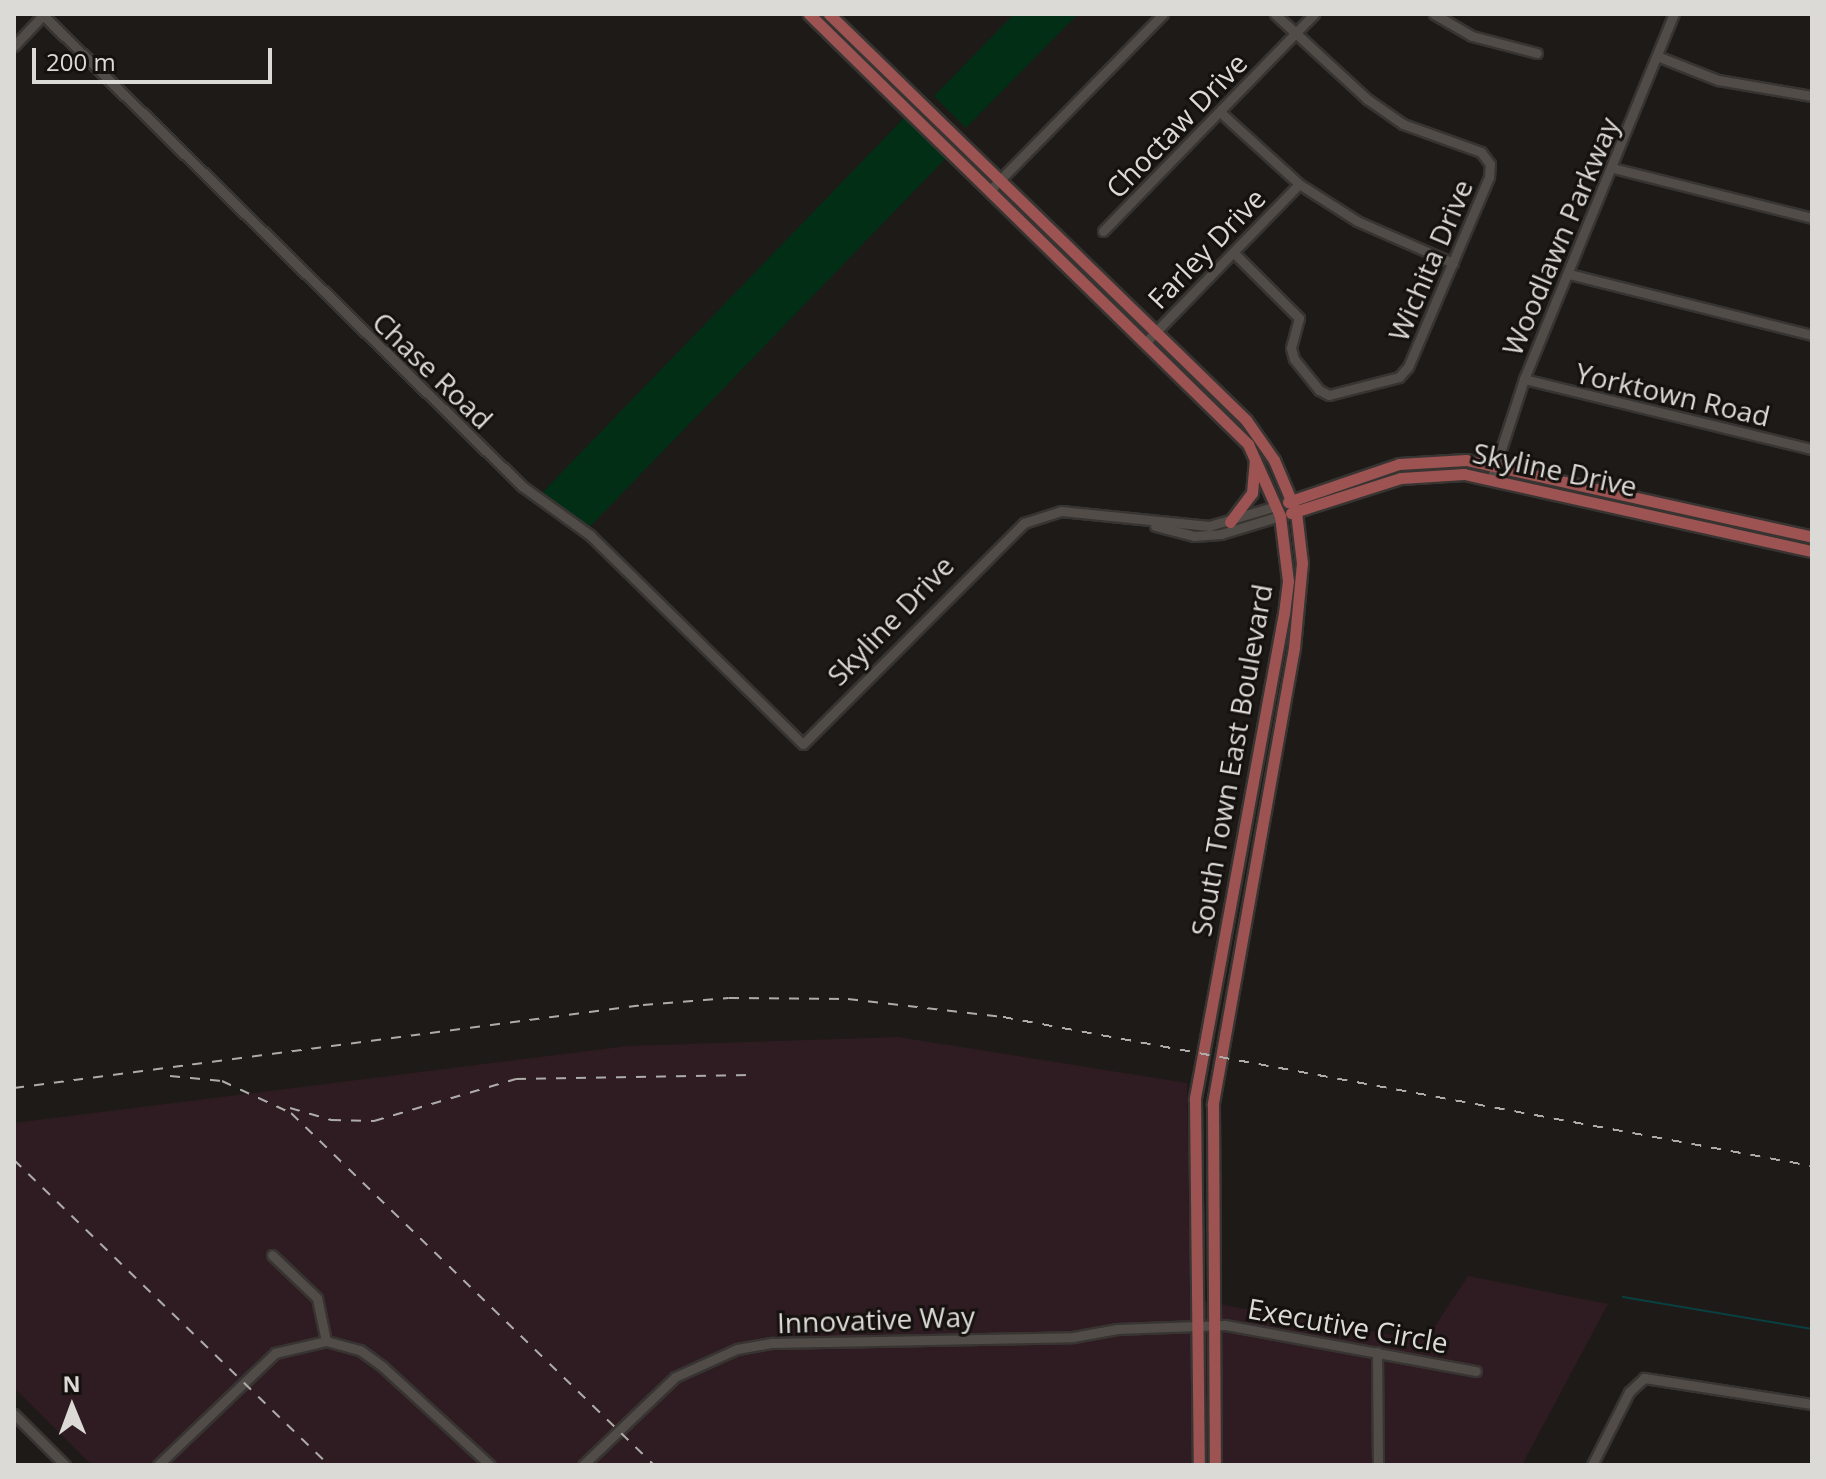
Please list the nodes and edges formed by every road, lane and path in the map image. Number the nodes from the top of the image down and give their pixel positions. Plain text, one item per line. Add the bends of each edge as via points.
1 (44, 14) edge
2 (809, 14) edge
3 (829, 14) edge
4 (1163, 14) edge
5 (1275, 14) edge
6 (1314, 14) edge
7 (1434, 14) edge
8 (1674, 14) edge
9 (1295, 33) junction
10 (14, 46) edge
11 (1537, 53) dead end
12 (1657, 56) junction
13 (1812, 96) edge
14 (1220, 112) junction
15 (1613, 168) junction
16 (1000, 181) junction
17 (1299, 184) junction
18 (990, 190) junction
19 (1812, 218) edge
20 (1103, 231) dead end
21 (1234, 253) junction
22 (1453, 263) junction
23 (1569, 274) junction
24 (1154, 333) junction
25 (1812, 335) edge
26 (1145, 343) junction
27 (1524, 379) junction
28 (1812, 449) edge
29 (1253, 452) junction
30 (1494, 463) junction
31 (1492, 477) junction
32 (1294, 506) junction
33 (1278, 511) junction
34 (1230, 522) junction
35 (1152, 524) junction
36 (1812, 537) edge
37 (1812, 551) edge
38 (803, 744) joint
39 (1195, 1202) junction
40 (1212, 1202) junction
41 (272, 1255) dead end
42 (1212, 1325) junction
43 (1196, 1326) junction
44 (326, 1341) junction
45 (1377, 1352) junction
46 (1476, 1371) dead end
47 (1812, 1404) edge
48 (14, 1414) edge
49 (65, 1465) edge
50 (158, 1465) edge
51 (490, 1465) edge
52 (583, 1465) edge
53 (1199, 1465) edge
54 (1215, 1465) edge
55 (1378, 1465) edge
56 (1592, 1465) edge

1 - 10 street
1 - 38 street, Chase Road via 522,486 590,535
2 - 18 main road, South Town East Boulevard
3 - 16 main road, South Town East Boulevard
4 - 16 street
5 - 9 street, Wichita Drive
6 - 9 street, Choctaw Drive
7 - 11 street via 1472,36
8 - 12 street, Woodlawn Parkway
9 - 14 street, Choctaw Drive
9 - 22 street, Wichita Drive via 1367,99 1403,124 1481,152 1490,164
12 - 13 street via 1718,80
12 - 15 street, Woodlawn Parkway
14 - 17 street
14 - 20 street, Choctaw Drive
15 - 19 street
15 - 23 street, Woodlawn Parkway
16 - 18 street
16 - 24 main road, South Town East Boulevard
17 - 21 street, Farley Drive
17 - 22 street via 1357,221
18 - 26 main road, South Town East Boulevard
21 - 22 street, Wichita Drive via 1299,318 1291,348 1294,359 1329,395 1399,377
21 - 24 street, Farley Drive
23 - 25 street
23 - 27 street, Woodlawn Parkway
24 - 26 street, Farley Drive
24 - 32 main road, South Town East Boulevard via 1246,420 1274,460
26 - 29 main road, South Town East Boulevard
27 - 28 street, Yorktown Road
27 - 30 street, Woodlawn Parkway
29 - 33 main road, South Town East Boulevard
29 - 34 main road via 1252,493
30 - 31 street, Woodlawn Parkway
30 - 32 main road, Skyline Drive via 1410,462
30 - 36 main road, Skyline Drive
31 - 32 main road, Skyline Drive via 1445,473 1401,478
31 - 37 main road, Skyline Drive
32 - 33 main road, Skyline Drive
32 - 40 main road, South Town East Boulevard via 1302,563 1294,648 1216,1076
33 - 34 street, Skyline Drive
33 - 35 street, Skyline Drive via 1221,534 1194,536
33 - 39 main road, South Town East Boulevard via 1288,581 1199,1069
34 - 35 street, Skyline Drive
35 - 38 street, Skyline Drive via 1061,511 1024,523
39 - 40 main road
39 - 43 main road, South Town East Boulevard
40 - 42 main road, South Town East Boulevard
41 - 44 street via 317,1298
42 - 43 street, Innovative Way
42 - 45 street, Executive Circle
42 - 54 main road, South Town East Boulevard
43 - 52 street, Innovative Way via 1073,1337 783,1342 737,1349 695,1365 658,1389
43 - 53 main road, South Town East Boulevard
44 - 50 street via 275,1353
44 - 51 street via 360,1350 383,1367
45 - 46 street, Executive Circle
45 - 55 street
47 - 56 street via 1644,1378 1629,1392
48 - 49 street

